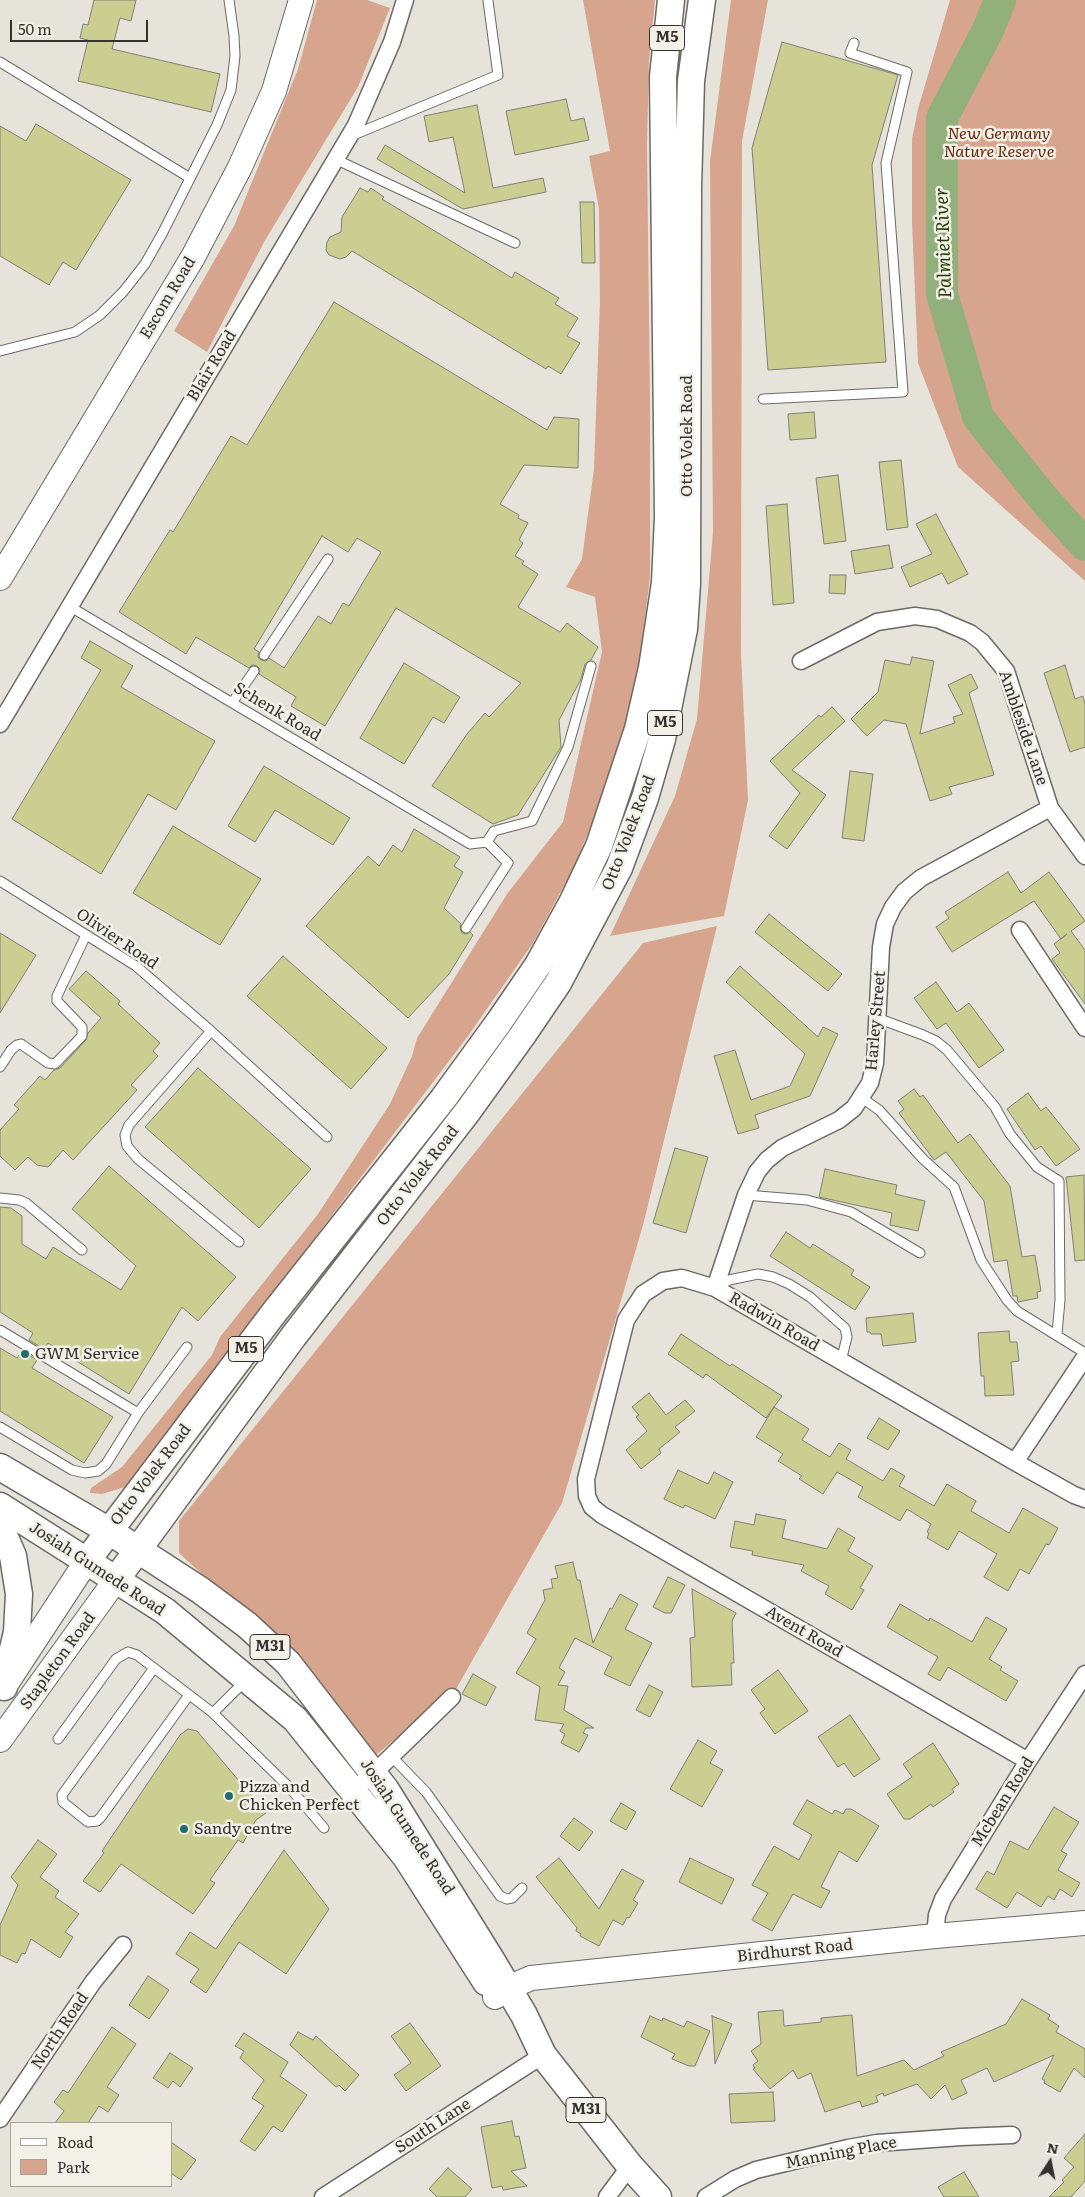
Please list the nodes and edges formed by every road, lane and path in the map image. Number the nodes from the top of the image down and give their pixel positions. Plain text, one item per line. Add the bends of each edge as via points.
1 (229, 0) edge
2 (301, 0) edge
3 (405, 0) edge
4 (671, 0) edge
5 (702, 0) edge
6 (488, 1) edge
7 (854, 43) dead end
8 (0, 62) edge
9 (349, 137) junction
10 (335, 159) junction
11 (190, 178) junction
12 (515, 243) dead end
13 (0, 351) edge
14 (763, 399) dead end
15 (328, 559) dead end
16 (1, 576) edge
17 (69, 606) junction
18 (264, 655) dead end
19 (801, 661) dead end
20 (591, 666) dead end
21 (254, 671) dead end
22 (232, 703) junction
23 (0, 724) edge
24 (1050, 808) junction
25 (488, 842) junction
26 (1085, 856) edge
27 (0, 881) edge
28 (466, 928) dead end
29 (1020, 930) dead end
30 (86, 935) junction
31 (877, 1018) junction
32 (1082, 1018) edge
33 (212, 1031) junction
34 (0, 1067) edge
35 (862, 1098) junction
36 (326, 1137) dead end
37 (746, 1195) junction
38 (0, 1198) edge
39 (239, 1242) dead end
40 (82, 1250) dead end
41 (920, 1253) dead end
42 (715, 1288) junction
43 (0, 1330) edge
44 (1056, 1334) junction
45 (187, 1347) dead end
46 (1085, 1353) edge
47 (1085, 1357) edge
48 (841, 1361) junction
49 (138, 1413) junction
50 (0, 1427) edge
51 (1015, 1462) junction
52 (0, 1467) edge
53 (587, 1496) joint
54 (1085, 1499) edge
55 (0, 1506) edge
56 (0, 1526) edge
57 (109, 1531) junction
58 (139, 1550) junction
59 (86, 1562) junction
60 (115, 1581) junction
61 (154, 1668) junction
62 (1085, 1674) edge
63 (246, 1680) junction
64 (2, 1690) edge
65 (189, 1695) junction
66 (452, 1696) dead end
67 (213, 1713) junction
68 (58, 1739) dead end
69 (0, 1740) edge
70 (1028, 1761) junction
71 (382, 1764) junction
72 (353, 1790) junction
73 (324, 1828) dead end
74 (522, 1888) dead end
75 (1085, 1923) edge
76 (935, 1936) junction
77 (123, 1945) dead end
78 (502, 1993) junction
79 (539, 2049) junction
80 (0, 2119) edge
81 (1012, 2135) dead end
82 (630, 2166) junction
83 (323, 2197) edge
84 (607, 2197) edge
85 (658, 2197) edge
86 (706, 2197) edge

1 - 11 lane via 235,56 231,90
2 - 16 street, Escom Road via 274,91 236,175 193,257
3 - 9 street, Blair Road via 392,42
4 - 57 main road, Otto Volek Road / M5 via 663,77 668,517 665,583 652,668 638,729 599,846 538,965 500,1022
5 - 58 main road, Otto Volek Road / M5 via 691,81 684,629 662,739 645,798 619,868 558,983 468,1112 293,1337
6 - 9 lane via 498,75
7 - 14 lane via 850,53 907,72 886,163 903,392
8 - 11 lane
9 - 10 street, Blair Road
10 - 12 lane
10 - 17 street, Blair Road
11 - 13 lane via 145,264 100,315 75,332
15 - 18 lane
17 - 22 lane, Schenk Road
17 - 23 street, Blair Road
19 - 24 street, Ambleside Lane via 877,622 915,616 937,619 970,633 982,642 1006,671
20 - 25 lane via 568,747 532,821 494,831
21 - 22 lane
22 - 25 lane, Schenk Road via 470,844
24 - 26 street, Ambleside Lane
24 - 31 street, Harley Street via 921,878 904,892 893,907 881,947
25 - 28 lane via 508,862
27 - 30 lane, Olivier Road
29 - 32 street
30 - 33 lane, Olivier Road via 136,966
30 - 34 lane via 57,996 57,1001 82,1028 82,1036 55,1064 17,1044
31 - 35 street, Harley Street via 875,1063
31 - 44 lane via 922,1034 947,1050 995,1107 1010,1134 1037,1167 1059,1181 1060,1300
33 - 36 lane, Olivier Road
33 - 39 lane via 129,1125 125,1135 127,1146 138,1159
35 - 37 street, Harley Street via 839,1120 782,1148 767,1160
35 - 44 lane via 879,1110 923,1159 954,1187 981,1260 1007,1300 1018,1311
37 - 41 lane via 807,1200 851,1212
37 - 42 street, Harley Street
38 - 40 lane via 26,1202
42 - 48 street, Radwin Road
42 - 48 lane via 729,1280 758,1274 789,1284 810,1297 845,1328 847,1337
42 - 53 street, Radwin Road via 682,1278 663,1281 643,1294 626,1320 586,1479
43 - 49 lane
44 - 46 lane
45 - 49 lane
47 - 51 street
48 - 51 street, Radwin Road
49 - 50 lane via 106,1464 98,1471 85,1473 72,1470
51 - 54 street, Radwin Road
52 - 57 main road, Josiah Gumede Road / M31
53 - 70 street, Avent Road via 592,1507 602,1515
55 - 59 main road, Josiah Gumede Road / M31
56 - 64 main road via 13,1556 19,1594 15,1640
57 - 58 main road, Josiah Gumede Road / M31
57 - 59 main road, M5
58 - 60 main road, M5
58 - 71 main road, Josiah Gumede Road / M31 via 246,1625 288,1663
59 - 60 main road, Josiah Gumede Road / M31
59 - 64 street, Stapleton Road / M5
60 - 63 main road, Josiah Gumede Road / M31 via 165,1611
60 - 69 street, Stapleton Road / M5
61 - 65 lane
61 - 65 lane via 62,1795 63,1802 88,1822 101,1817
61 - 68 lane via 128,1652 116,1659
62 - 70 street, Mcbean Road
63 - 67 lane
63 - 72 main road, Josiah Gumede Road / M31 via 295,1720
65 - 67 lane
66 - 71 street
67 - 73 lane via 290,1788
70 - 76 street, Mcbean Road via 943,1899
71 - 72 street
71 - 74 lane via 426,1792 500,1896 512,1898
71 - 78 main road, Josiah Gumede Road / M31 via 467,1918
72 - 78 main road, Josiah Gumede Road / M31 via 406,1857
75 - 76 street, Birdhurst Road
76 - 78 street, Birdhurst Road via 531,1978
77 - 80 street, North Road via 93,1982
78 - 79 main road, Josiah Gumede Road / M31 via 524,2015
79 - 82 main road, Josiah Gumede Road / M31
79 - 83 street, South Lane
81 - 86 street, Manning Place via 961,2136 848,2148 756,2170 734,2179
82 - 84 street
82 - 85 main road, Josiah Gumede Road / M31

